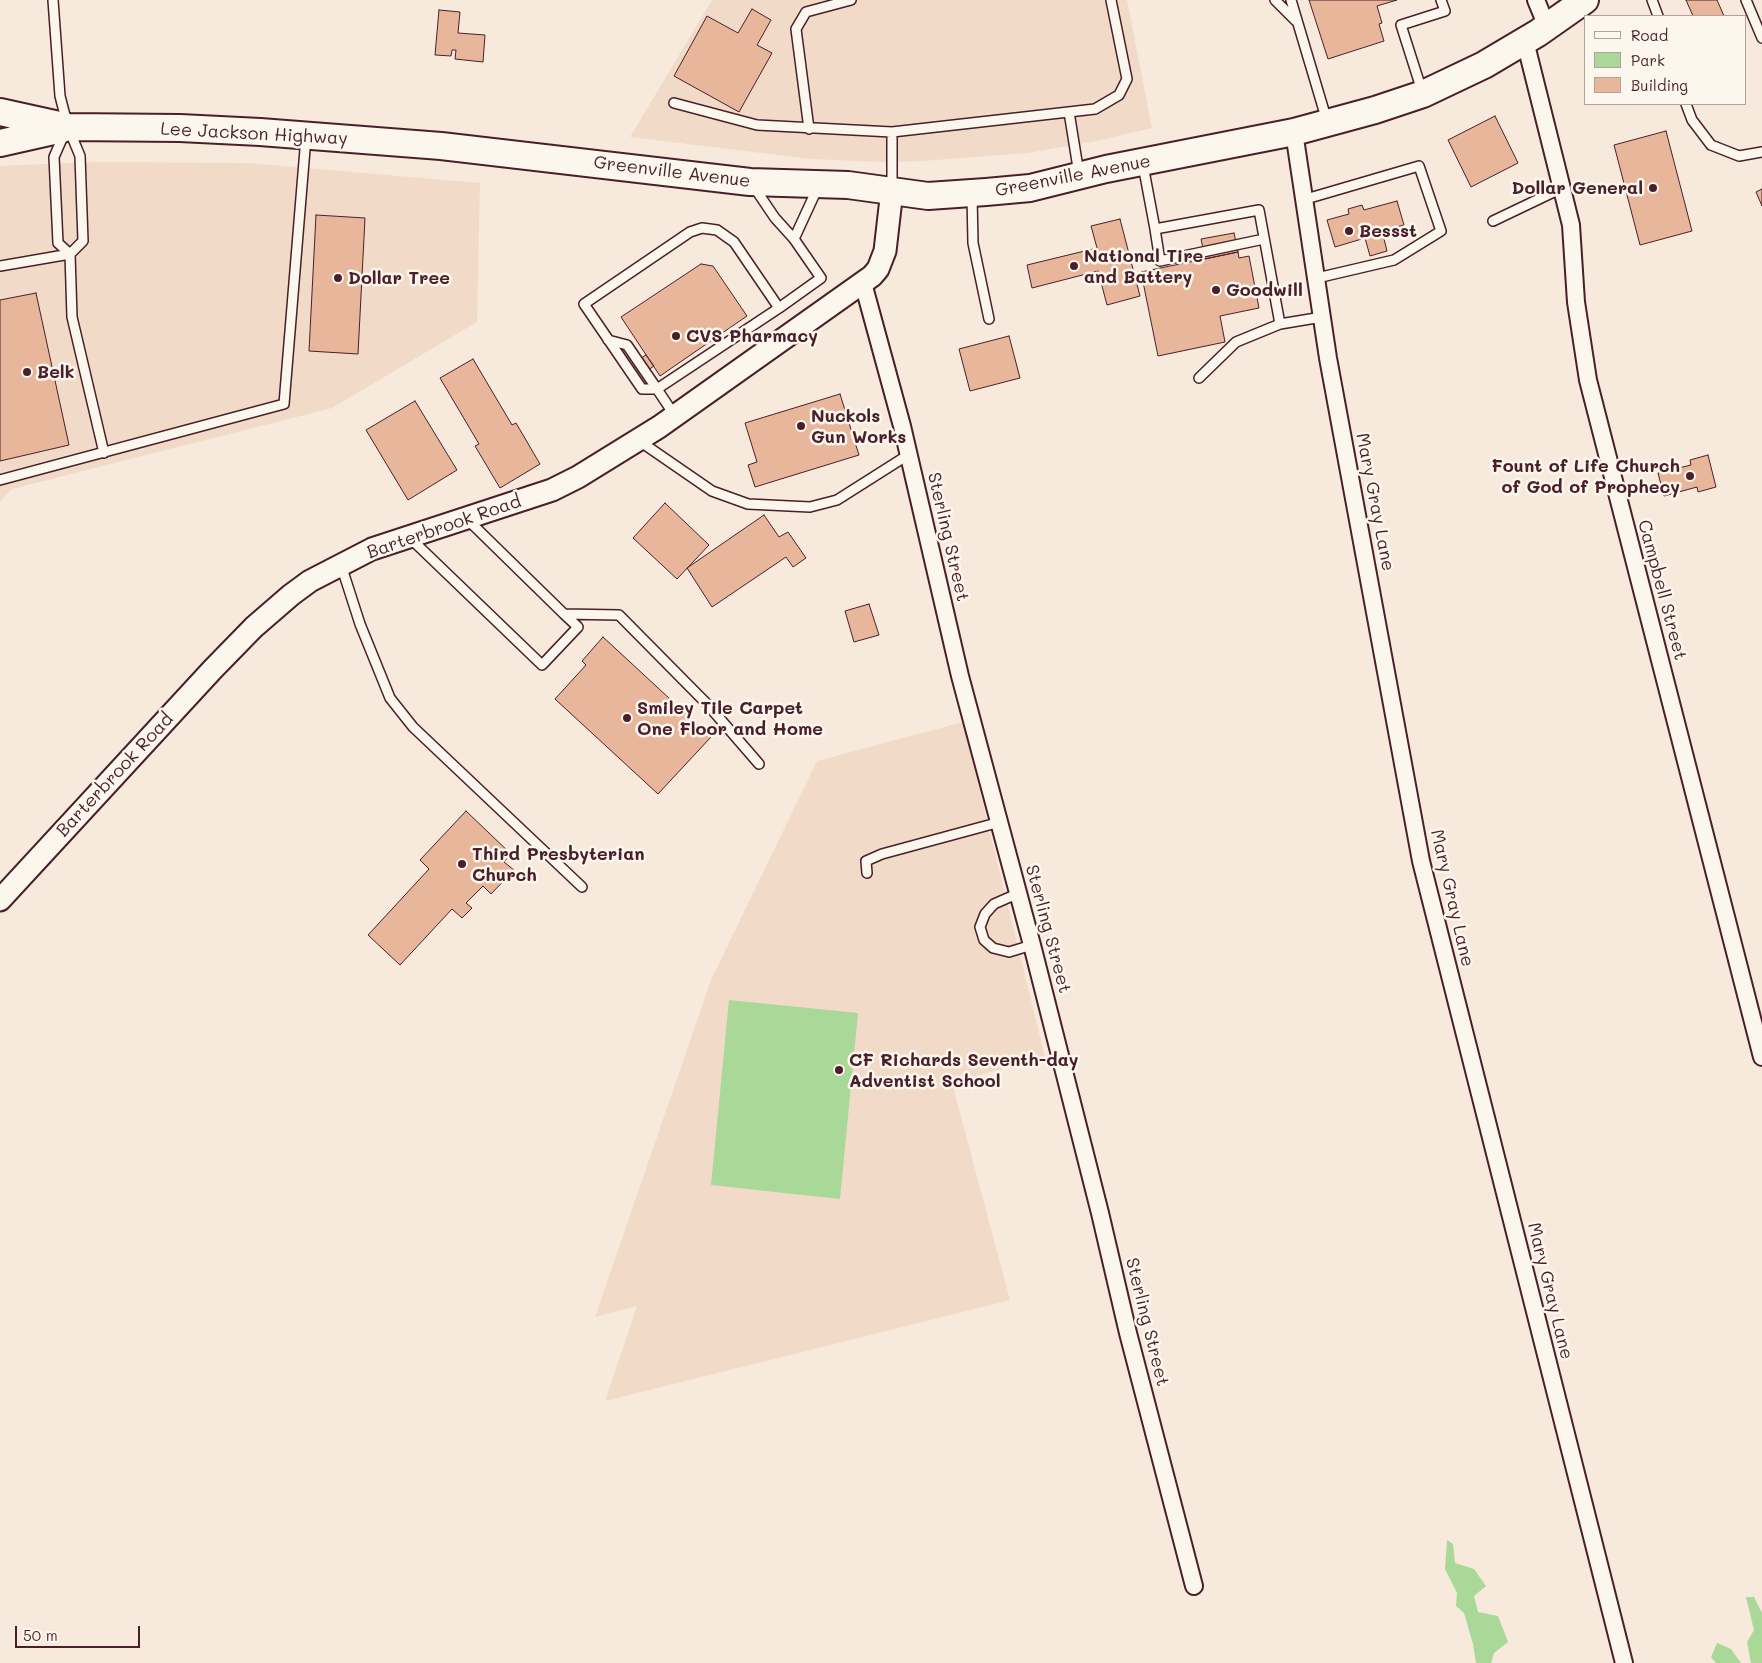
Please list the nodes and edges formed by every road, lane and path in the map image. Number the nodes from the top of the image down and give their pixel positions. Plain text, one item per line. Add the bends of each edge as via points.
1 (53, 0) edge
2 (851, 0) edge
3 (1111, 0) edge
4 (1275, 0) edge
5 (1291, 0) edge
6 (1441, 0) edge
7 (1536, 0) edge
8 (1585, 0) edge
9 (1652, 0) edge
10 (1746, 0) edge
11 (1658, 15) edge
12 (1298, 23) junction
13 (1547, 27) junction
14 (1762, 38) edge
15 (1525, 41) junction
16 (1423, 94) junction
17 (674, 104) dead end
18 (1686, 105) edge
19 (0, 112) edge
20 (1069, 112) junction
21 (1328, 124) junction
22 (68, 127) junction
23 (809, 129) junction
24 (892, 132) junction
25 (1294, 132) junction
26 (306, 136) junction
27 (0, 142) edge
28 (441, 146) joint
29 (1762, 152) edge
30 (1143, 162) junction
31 (1080, 176) junction
32 (750, 182) junction
33 (820, 184) junction
34 (1562, 188) junction
35 (892, 190) junction
36 (972, 193) junction
37 (1306, 199) junction
38 (1493, 221) dead end
39 (1155, 229) junction
40 (794, 239) junction
41 (1264, 239) junction
42 (70, 254) junction
43 (0, 266) edge
44 (1317, 278) junction
45 (863, 283) junction
46 (779, 308) junction
47 (1322, 317) junction
48 (988, 319) dead end
49 (1280, 324) junction
50 (1199, 378) dead end
51 (657, 389) junction
52 (675, 416) junction
53 (638, 440) junction
54 (104, 453) junction
55 (908, 455) junction
56 (0, 480) edge
57 (468, 520) junction
58 (410, 538) junction
59 (341, 565) junction
60 (564, 614) junction
61 (759, 764) dead end
62 (1000, 822) junction
63 (867, 873) dead end
64 (582, 887) dead end
65 (1018, 893) junction
66 (0, 900) edge
67 (1032, 945) junction
68 (1762, 1058) edge
69 (1194, 1586) dead end
70 (1624, 1663) edge

1 - 22 lane via 60,96
2 - 23 lane via 806,12 796,28
3 - 20 lane via 1127,79 1119,95 1095,109
4 - 12 lane
5 - 12 lane
6 - 16 lane via 1445,11 1401,25
7 - 13 street
8 - 13 main road, Greenville Avenue
9 - 11 lane
10 - 14 lane
12 - 21 lane
13 - 15 main road, Greenville Avenue
15 - 16 main road, Greenville Avenue via 1477,69
15 - 34 street, Campbell Street
16 - 21 main road, Greenville Avenue
17 - 23 lane via 758,125
18 - 29 lane via 1692,120 1711,145 1739,156
19 - 22 main road, Lee Jackson Highway
20 - 24 lane
20 - 31 lane
21 - 25 main road, Greenville Avenue
22 - 26 main road, Lee Jackson Highway via 180,128
22 - 27 main road, Lee Jackson Highway
22 - 42 lane via 80,156 83,241
22 - 42 lane via 54,157 58,243
23 - 24 lane
24 - 35 lane
25 - 30 main road, Greenville Avenue
25 - 37 street, Mary Gray Lane
26 - 28 main road, Lee Jackson Highway
26 - 54 lane via 284,404
28 - 32 main road, Greenville Avenue
30 - 31 main road, Greenville Avenue
30 - 39 lane
31 - 36 main road, Greenville Avenue via 1030,188
32 - 33 main road, Greenville Avenue
32 - 40 lane
33 - 35 main road, Greenville Avenue
33 - 40 lane
34 - 38 lane
34 - 68 street, Campbell Street via 1571,225 1576,302 1588,380
35 - 36 main road, Greenville Avenue via 928,196
35 - 45 street, Barterbrook Road via 884,257 878,269
36 - 48 lane via 972,243
37 - 44 street, Mary Gray Lane
37 - 44 lane via 1419,166 1441,231 1394,260
39 - 41 lane via 1259,210
39 - 41 lane via 1160,261
40 - 46 lane via 821,278
41 - 49 lane
42 - 43 lane
42 - 54 lane via 72,317
44 - 47 street, Mary Gray Lane
45 - 52 street, Barterbrook Road
45 - 55 street, Sterling Street
46 - 51 lane
46 - 51 lane via 734,242 717,230 702,228 690,232 584,304 608,340 627,345
47 - 49 lane
47 - 70 street, Mary Gray Lane via 1421,861
49 - 50 lane via 1236,342
51 - 52 lane
52 - 53 street, Barterbrook Road
53 - 55 lane via 712,491 748,504 810,507 837,500
53 - 57 street, Barterbrook Road via 552,490
54 - 56 lane
55 - 62 street, Sterling Street via 960,676
57 - 58 street, Barterbrook Road
57 - 60 lane
58 - 59 street, Barterbrook Road via 372,549
58 - 60 lane via 542,665 578,627
59 - 64 lane via 360,624 390,698 413,727
59 - 66 street, Barterbrook Road via 298,590 254,628
60 - 61 lane via 619,615 708,705
62 - 63 lane via 882,854 866,861
62 - 65 street, Sterling Street
65 - 67 street, Sterling Street
65 - 67 lane via 994,904 980,927 984,940 994,948 1009,952
67 - 69 street, Sterling Street

